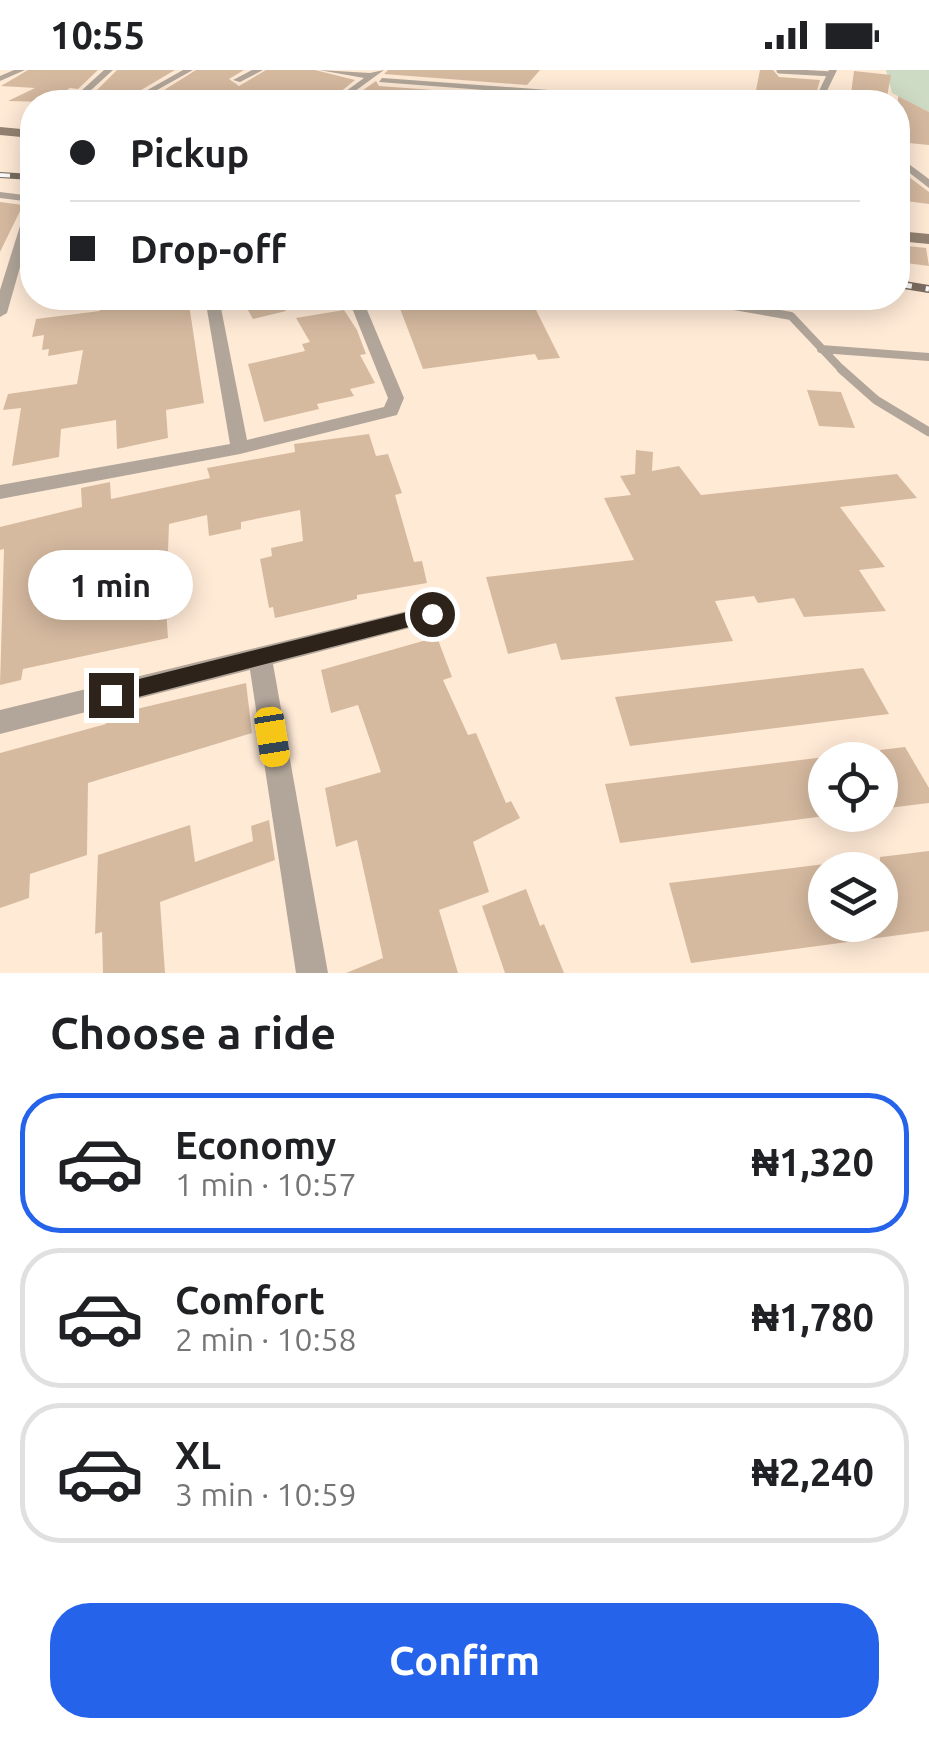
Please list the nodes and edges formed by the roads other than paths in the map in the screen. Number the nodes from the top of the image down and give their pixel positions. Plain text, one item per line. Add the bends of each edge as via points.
1 (21, 70) edge
2 (109, 70) edge
3 (189, 70) edge
4 (259, 70) edge
5 (323, 70) edge
6 (779, 71) edge
7 (833, 72) edge
8 (378, 75) edge
9 (0, 79) edge
10 (236, 80) dead end
11 (540, 86) junction
12 (86, 90) edge
13 (152, 90) edge
14 (354, 90) edge
15 (536, 90) edge
16 (573, 90) edge
17 (20, 234) edge
18 (5, 273) edge
19 (214, 310) edge
20 (360, 310) edge
21 (757, 310) edge
22 (0, 314) edge
23 (820, 349) junction
24 (929, 357) edge
25 (929, 432) edge
26 (240, 448) junction
27 (0, 492) edge
28 (432, 614) dead end
29 (260, 658) junction
30 (0, 722) edge
31 (312, 973) edge

1 - 9 street
2 - 12 street
3 - 13 street
4 - 10 street
5 - 8 street
6 - 7 lane
8 - 11 street
8 - 14 street
11 - 15 street
11 - 16 street
17 - 18 street
18 - 22 street
19 - 26 street
20 - 26 street via 396,405
21 - 23 lane via 791,316
23 - 24 lane
23 - 25 lane via 876,400
26 - 27 street
28 - 29 street
29 - 30 street
29 - 31 street

